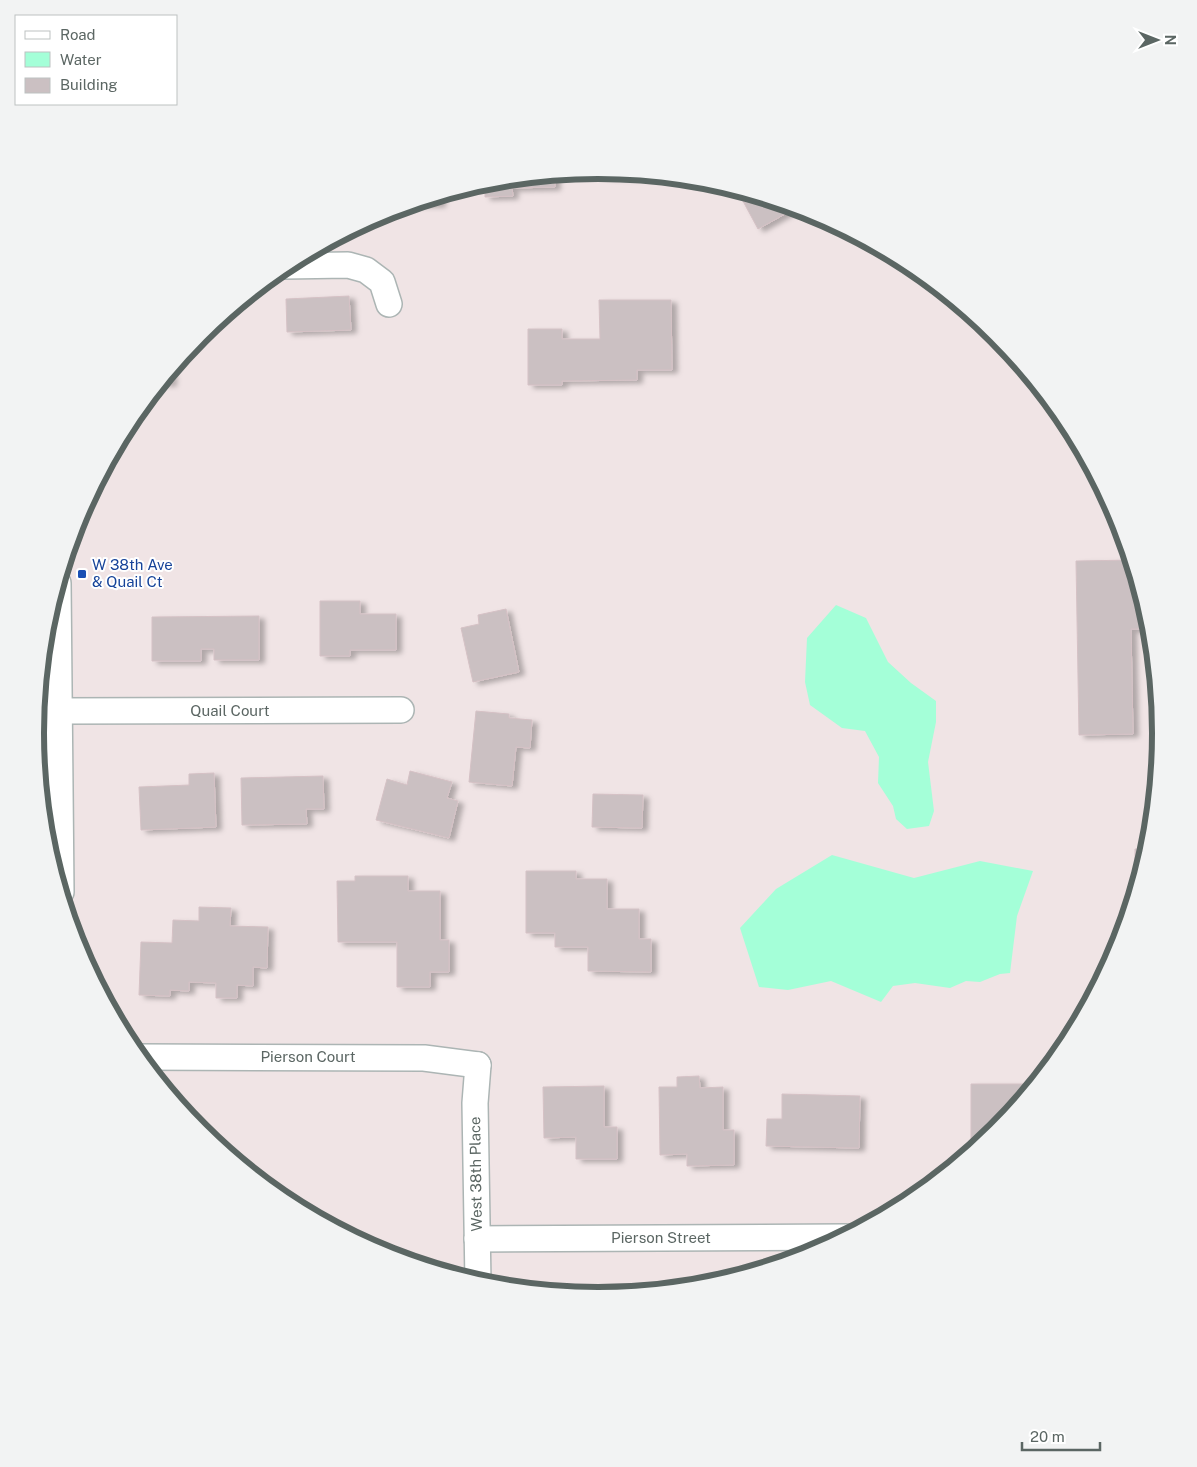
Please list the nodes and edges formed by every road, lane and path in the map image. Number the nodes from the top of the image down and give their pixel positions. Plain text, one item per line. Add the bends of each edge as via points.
1 (300, 266) edge
2 (389, 304) dead end
3 (58, 609) edge
4 (400, 710) dead end
5 (59, 711) junction
6 (54, 843) edge
7 (148, 1057) edge
8 (484, 1058) joint
9 (831, 1237) edge
10 (477, 1239) junction
11 (478, 1275) edge

1 - 2 street via 348,265 366,270 382,282
3 - 5 street
4 - 5 street, Quail Court
5 - 6 street
7 - 8 street, Pierson Court
8 - 10 street, West 38th Place via 475,1103
9 - 10 street, Pierson Street
10 - 11 street, West 38th Place

